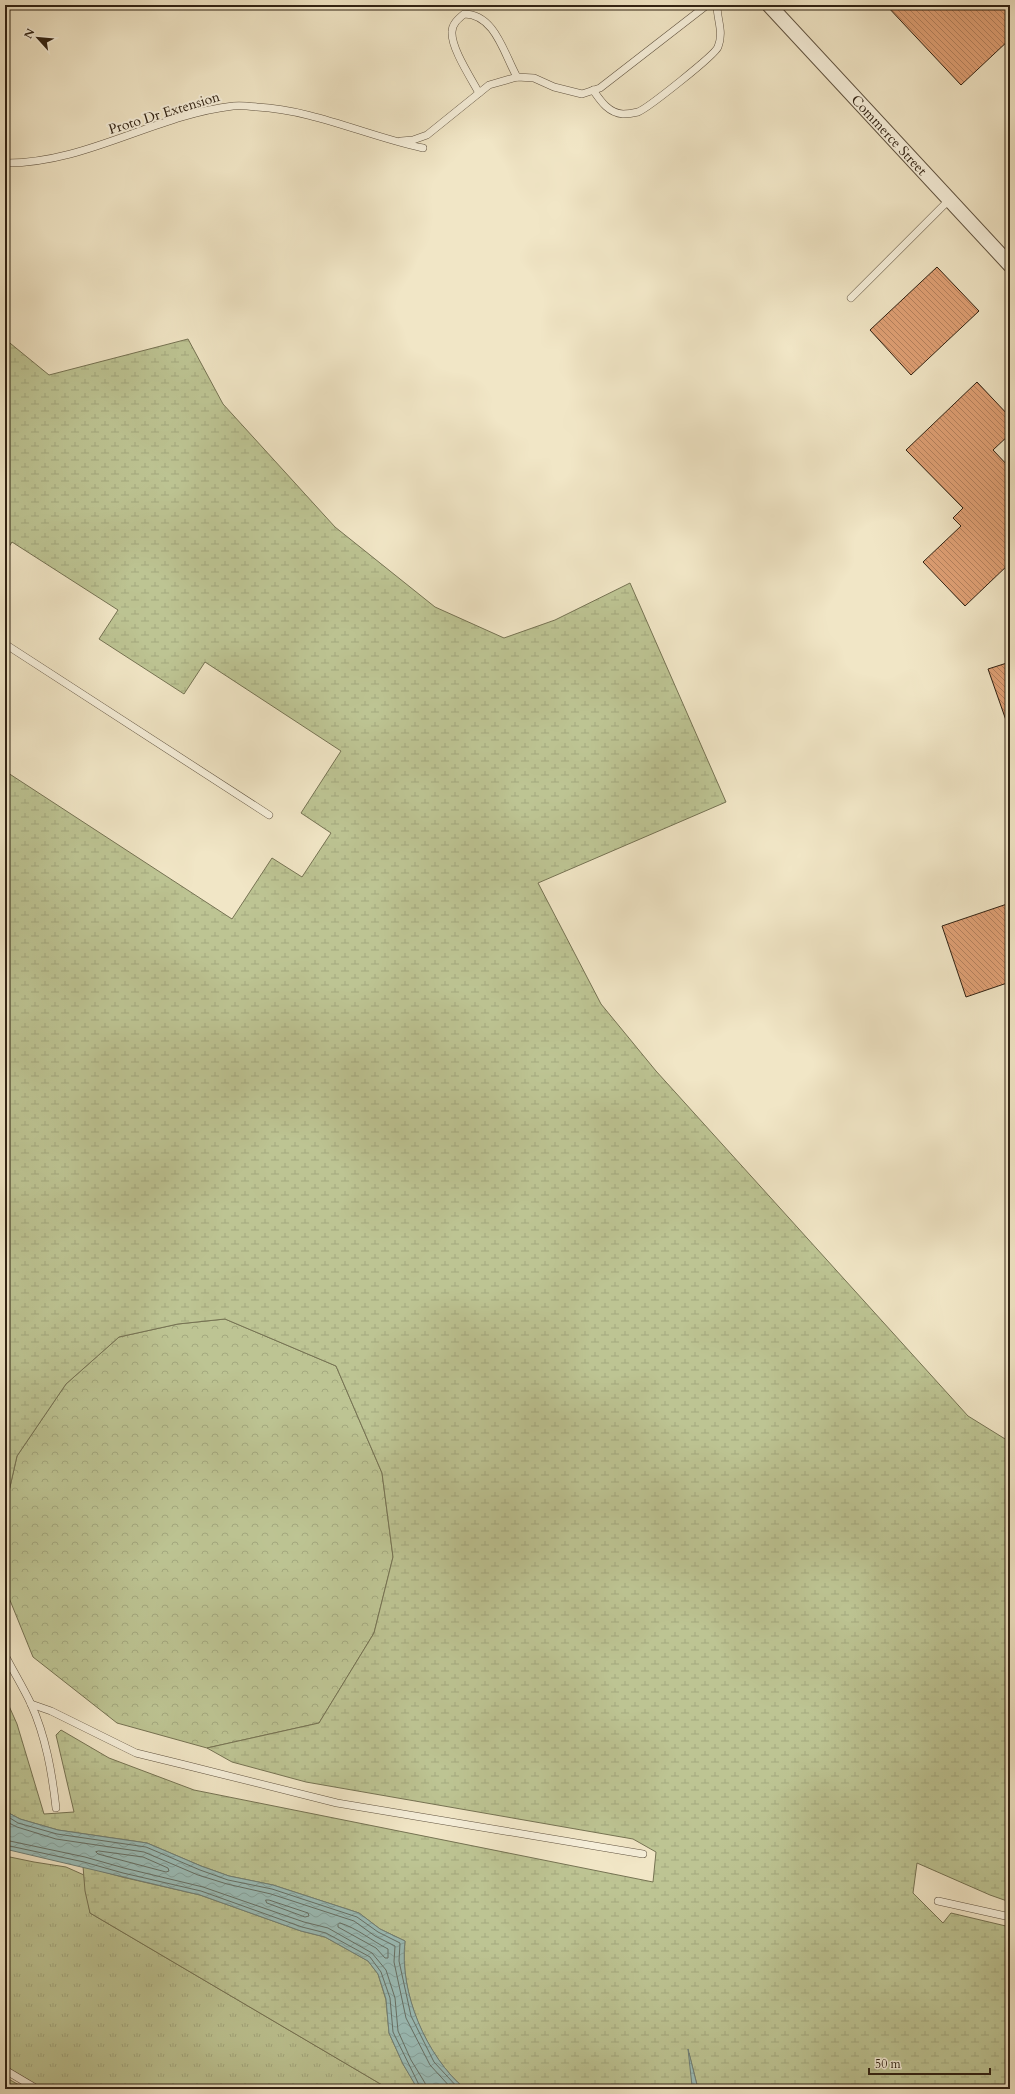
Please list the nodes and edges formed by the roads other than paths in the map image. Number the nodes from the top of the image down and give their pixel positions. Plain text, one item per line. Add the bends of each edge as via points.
1 (707, 5) edge
2 (717, 5) edge
3 (769, 5) edge
4 (517, 77) junction
5 (593, 90) junction
6 (479, 93) junction
7 (393, 141) junction
8 (423, 148) dead end
9 (5, 163) edge
10 (950, 199) junction
11 (1010, 265) edge
12 (850, 298) dead end
13 (5, 644) edge
14 (269, 815) dead end
15 (5, 1654) edge
16 (31, 1704) junction
17 (56, 1808) dead end
18 (643, 1854) dead end
19 (938, 1901) dead end
20 (1010, 1918) edge
21 (5, 2070) edge
22 (37, 2089) edge

1 - 5 lane via 600,88
2 - 5 lane via 721,36 718,48 708,60 638,112 622,114 613,110 605,106
3 - 10 street, Commerce Street
4 - 5 lane via 534,78 554,87 582,94
4 - 6 lane via 489,85
4 - 6 lane via 486,21 474,14 464,14 455,22 452,31 453,42
6 - 7 lane via 427,135 413,140
7 - 8 lane, Proto Dr Extension
7 - 9 lane, Proto Dr Extension via 356,128 278,108 233,106 188,116 68,156
10 - 11 street, Commerce Street
10 - 12 lane
13 - 14 lane
15 - 16 lane
16 - 17 lane via 52,1774
16 - 18 lane via 51,1711 136,1753 338,1803
19 - 20 lane
21 - 22 lane

